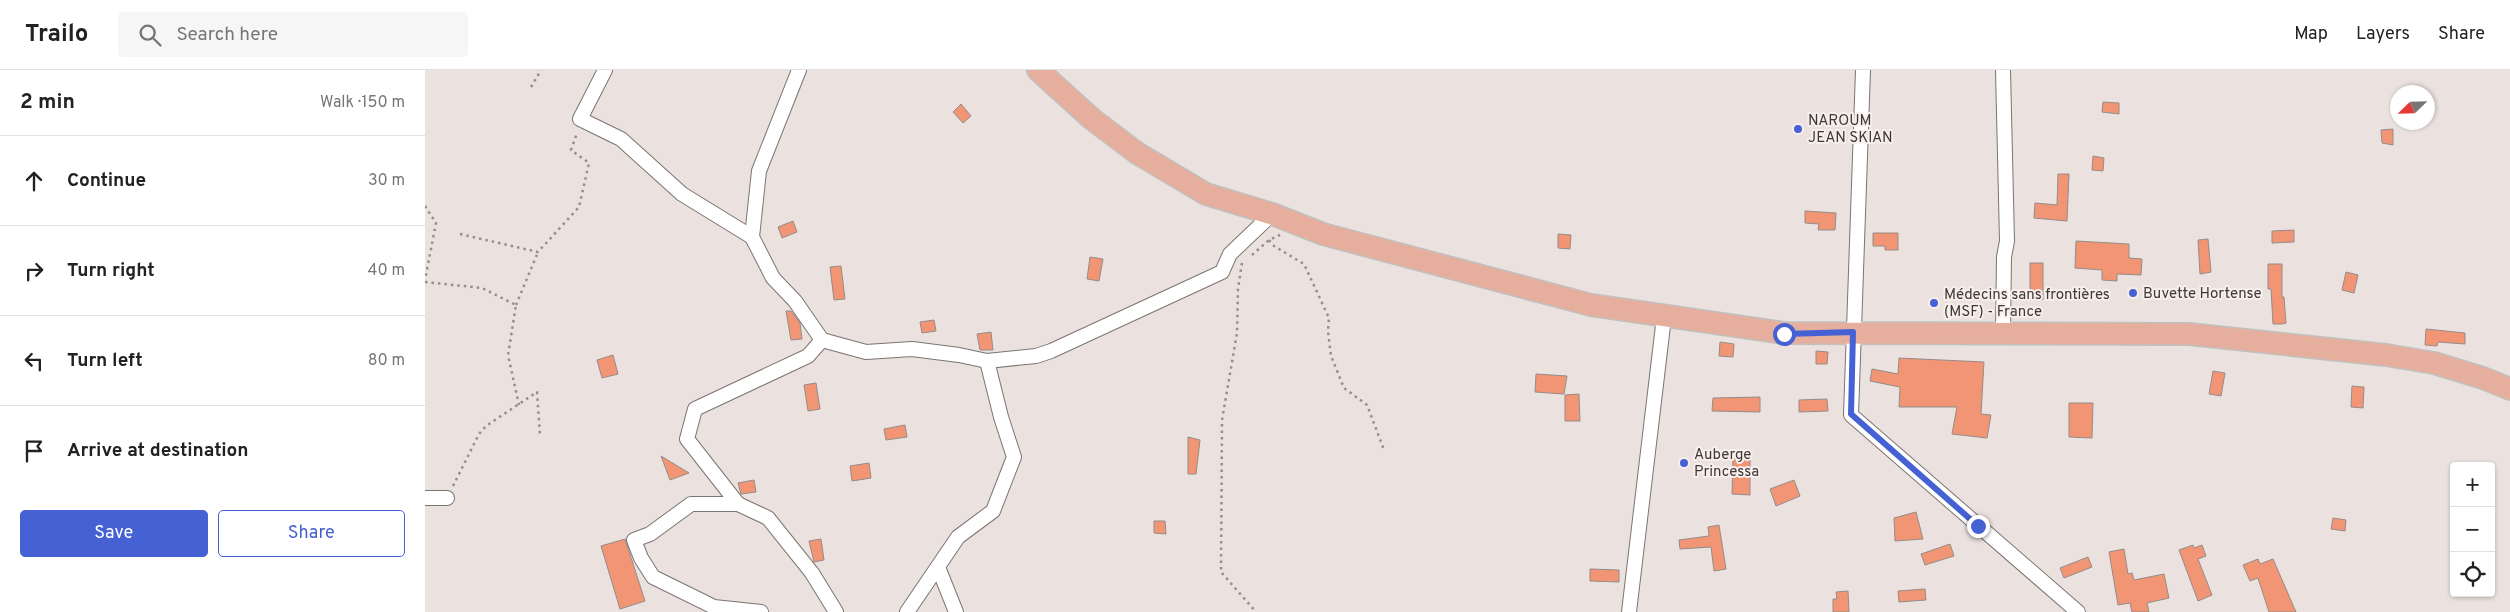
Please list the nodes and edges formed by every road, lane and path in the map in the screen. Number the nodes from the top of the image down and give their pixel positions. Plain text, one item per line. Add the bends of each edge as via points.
1 (541, 70) edge
2 (605, 70) edge
3 (799, 70) edge
4 (1038, 70) edge
5 (1863, 70) edge
6 (2003, 70) edge
7 (531, 87) dead end
8 (580, 119) junction
9 (425, 206) edge
10 (1272, 214) junction
11 (1300, 226) junction
12 (460, 234) dead end
13 (752, 238) junction
14 (1269, 240) junction
15 (538, 252) junction
16 (1230, 254) junction
17 (1249, 257) dead end
18 (425, 281) edge
19 (517, 306) junction
20 (1664, 317) junction
21 (1853, 332) junction
22 (2003, 333) junction
23 (822, 340) junction
24 (987, 361) junction
25 (2510, 389) edge
26 (519, 405) junction
27 (540, 435) dead end
28 (1384, 450) dead end
29 (425, 498) edge
30 (447, 498) joint
31 (738, 504) junction
32 (938, 567) junction
33 (761, 612) edge
34 (836, 612) edge
35 (907, 612) edge
36 (956, 612) edge
37 (1256, 612) edge
38 (1629, 612) edge
39 (2077, 612) edge

1 - 7 path
2 - 8 street
3 - 13 street via 759,171
4 - 10 main road via 1137,153 1206,194
5 - 21 street
6 - 22 street via 2007,241
8 - 13 street via 621,139 682,194
8 - 15 path via 571,150 589,163 579,207
9 - 18 path via 436,223
10 - 11 main road
10 - 16 street
11 - 14 path
11 - 20 main road via 1591,305
12 - 15 path
13 - 23 street via 773,278 795,301
14 - 17 path
14 - 28 path via 1304,264 1329,318 1327,331 1331,356 1345,388 1367,405
15 - 19 path
16 - 24 street via 1222,272 1051,352
16 - 37 path via 1243,262 1238,289 1237,333 1222,420 1221,572
18 - 19 path via 482,288
19 - 26 path via 508,355
20 - 21 main road via 1784,334
20 - 38 street
21 - 22 main road
21 - 39 street via 1851,414
22 - 25 main road via 2189,334 2386,355 2434,363
23 - 24 street via 866,352 912,350
23 - 31 street via 808,356 695,409 687,439
24 - 32 street via 1014,457 993,511 958,536
26 - 27 path via 537,392
26 - 30 path via 479,434
29 - 30 street
31 - 33 street via 691,504 650,534 634,540 653,577 714,607
31 - 34 street via 769,518 812,573
32 - 35 street
32 - 36 street

